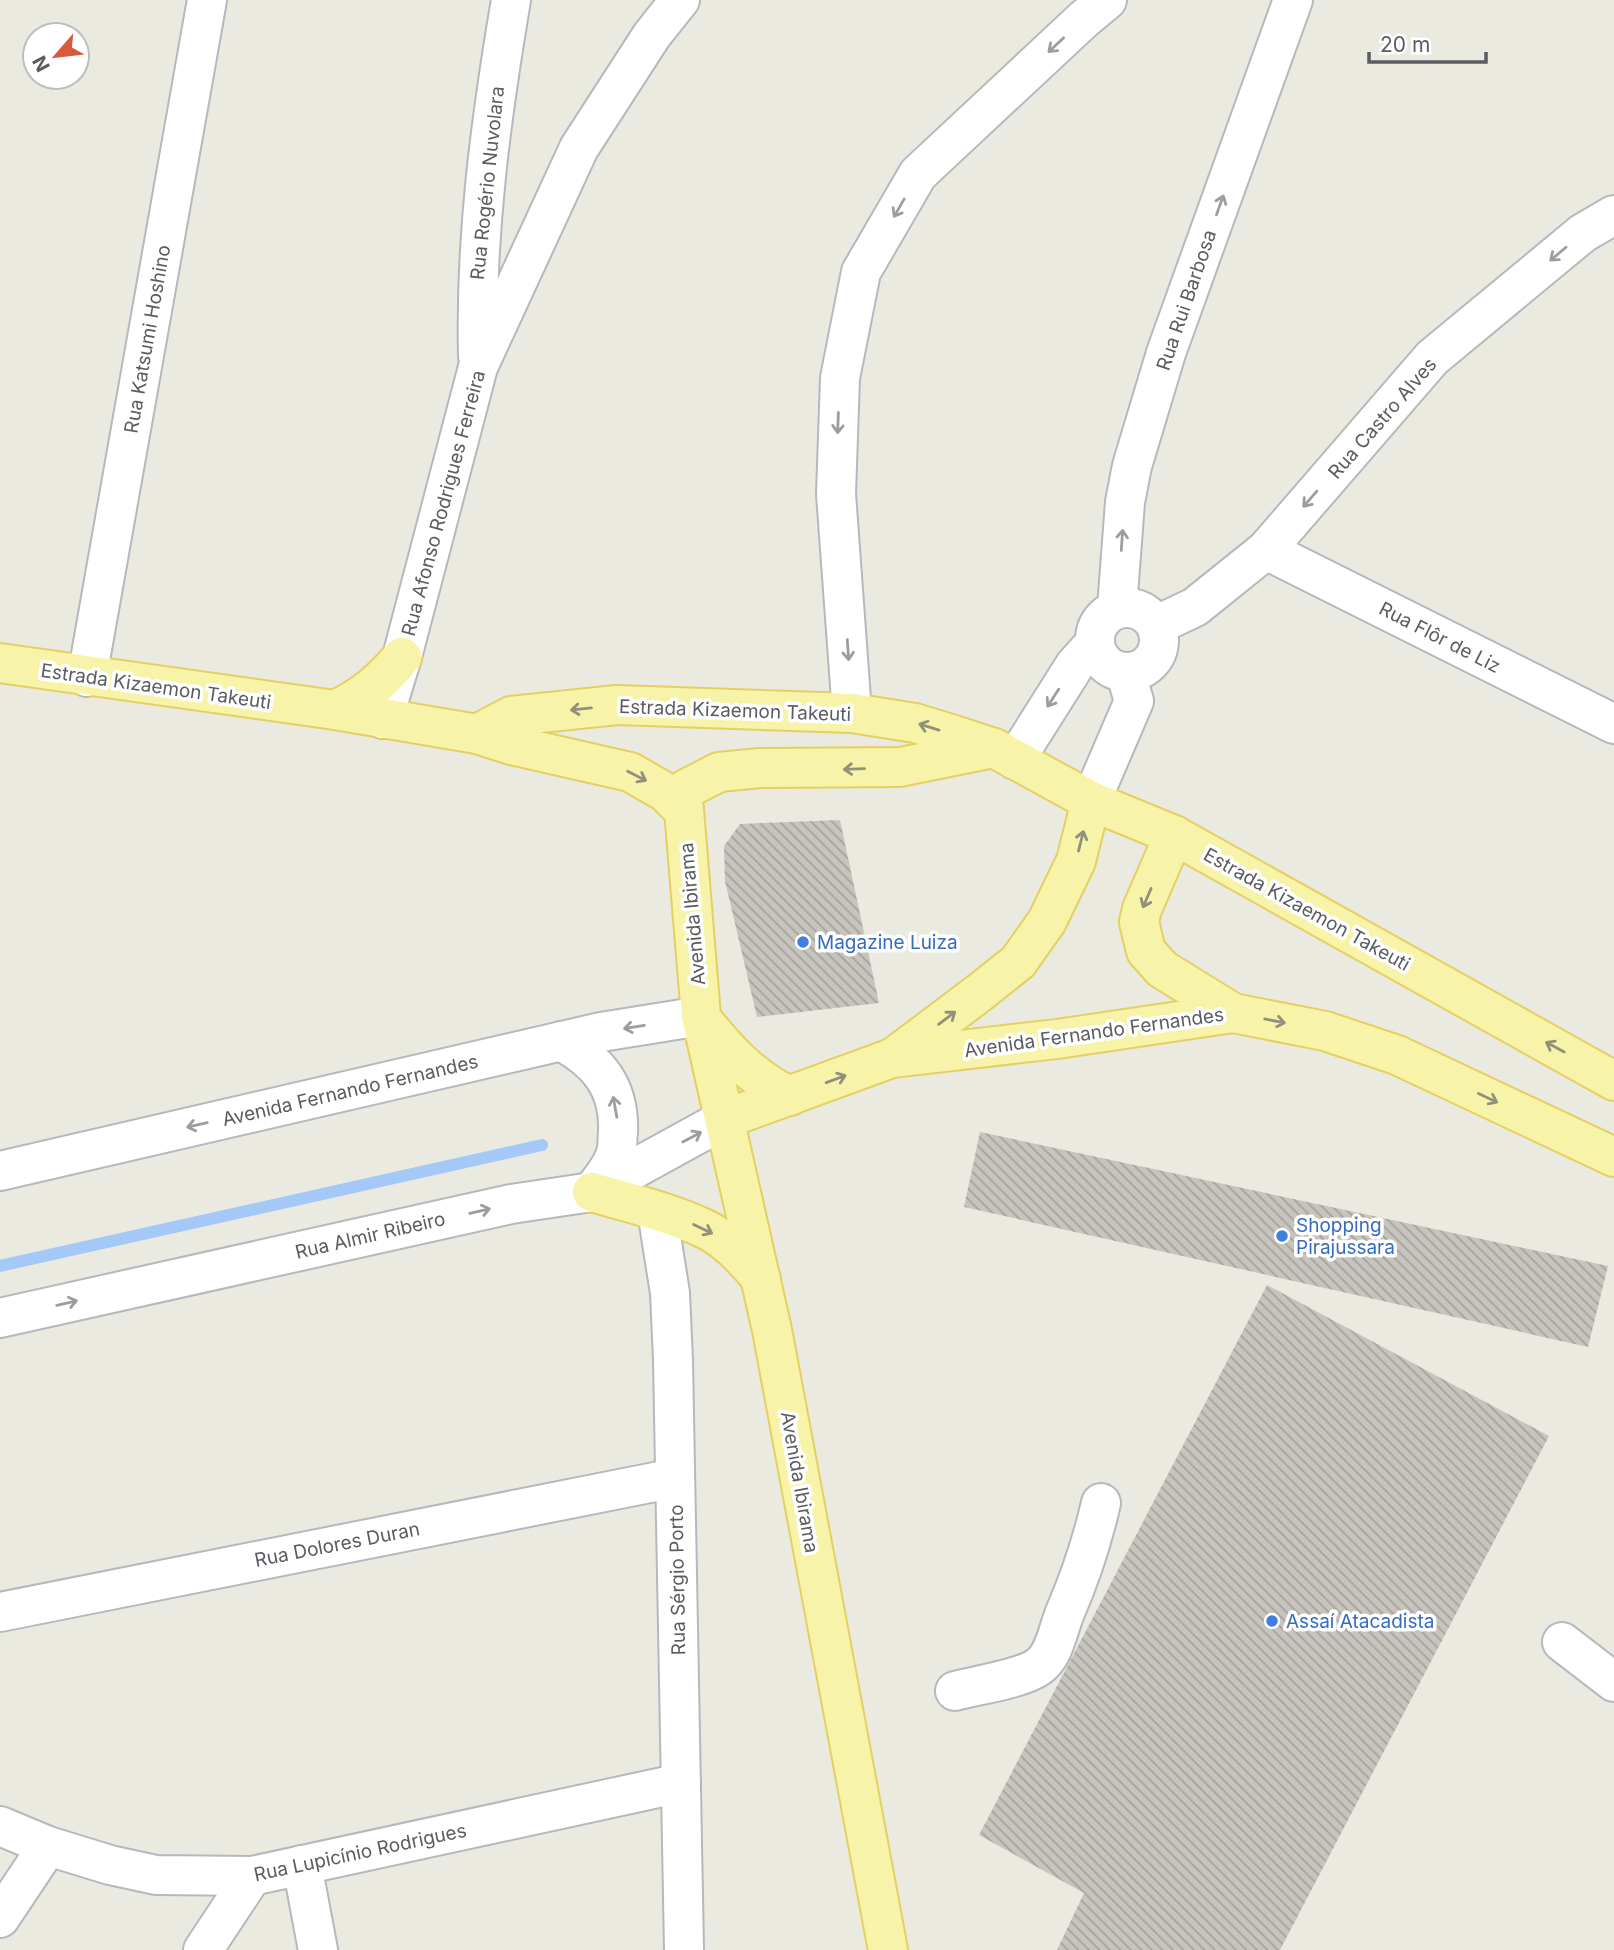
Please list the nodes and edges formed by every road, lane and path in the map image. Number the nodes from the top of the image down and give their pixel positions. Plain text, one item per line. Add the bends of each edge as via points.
1 (207, 0) edge
2 (511, 0) edge
3 (680, 0) edge
4 (1107, 0) edge
5 (1293, 0) edge
6 (1614, 215) edge
7 (478, 367) junction
8 (1266, 550) junction
9 (1118, 608) junction
10 (1157, 625) junction
11 (1094, 644) junction
12 (402, 657) junction
13 (0, 663) edge
14 (1126, 674) junction
15 (88, 677) junction
16 (335, 710) junction
17 (852, 713) junction
18 (383, 719) junction
19 (1614, 724) edge
20 (440, 729) junction
21 (477, 734) junction
22 (1005, 754) junction
23 (1091, 801) junction
24 (684, 811) junction
25 (1174, 835) junction
26 (1233, 1013) junction
27 (701, 1016) junction
28 (561, 1041) junction
29 (892, 1058) junction
30 (1614, 1081) edge
31 (790, 1096) junction
32 (725, 1119) junction
33 (1614, 1157) edge
34 (0, 1171) edge
35 (592, 1192) junction
36 (657, 1211) junction
37 (761, 1279) junction
38 (0, 1318) edge
39 (675, 1478) junction
40 (1101, 1503) dead end
41 (0, 1612) edge
42 (1562, 1642) dead end
43 (1614, 1682) edge
44 (955, 1691) dead end
45 (681, 1783) junction
46 (0, 1826) edge
47 (48, 1846) junction
48 (302, 1865) junction
49 (251, 1876) junction
50 (0, 1919) edge
51 (203, 1950) edge
52 (318, 1950) edge
53 (684, 1950) edge
54 (888, 1950) edge

1 - 15 street, Rua Katsumi Hoshino
2 - 7 street, Rua Rogério Nuvolara via 483,190 476,290
3 - 7 street, Rua Afonso Rodrigues Ferreira via 579,148
4 -> 17 street via 918,174 861,272 840,379 836,494
9 -> 5 street, Rua Rui Barbosa via 1132,466 1166,353
6 -> 8 street, Rua Castro Alves via 1583,233 1432,358
7 - 12 street, Rua Afonso Rodrigues Ferreira
8 - 10 street, Rua Castro Alves via 1195,607
8 - 19 street, Rua Flôr de Liz
9 - 10 street via 1140,610
9 - 11 street via 1099,622
10 - 14 street via 1160,648 1147,667
11 - 14 street via 1104,665
11 -> 22 street
12 - 16 main road via 370,690
12 - 18 street, Rua Afonso Rodrigues Ferreira
12 - 20 main road via 404,681 414,702
13 - 15 main road, Estrada Kizaemon Takeuti
14 - 23 street via 1134,701
15 - 16 main road, Estrada Kizaemon Takeuti
16 - 18 main road, Estrada Kizaemon Takeuti
17 -> 21 main road, Estrada Kizaemon Takeuti via 617,705 511,716
22 -> 17 main road, Estrada Kizaemon Takeuti via 915,723
18 - 20 main road, Estrada Kizaemon Takeuti
20 - 21 main road, Estrada Kizaemon Takeuti
21 -> 24 main road, Estrada Kizaemon Takeuti via 630,772 665,792
22 - 23 main road, Estrada Kizaemon Takeuti
22 -> 24 main road via 900,767 719,772 686,789
23 - 25 main road, Estrada Kizaemon Takeuti
29 -> 23 main road via 1018,962 1047,921 1076,861
24 - 27 main road, Avenida Ibirama
25 -> 26 main road via 1142,909 1139,922 1146,951 1162,969
30 -> 25 main road, Estrada Kizaemon Takeuti
26 - 29 main road, Avenida Fernando Fernandes
26 -> 33 main road, Avenida Fernando Fernandes via 1325,1031 1397,1055
27 -> 28 street, Avenida Fernando Fernandes
27 - 31 main road via 743,1065
27 - 32 main road, Avenida Ibirama
28 -> 34 street, Avenida Fernando Fernandes
35 -> 28 street via 617,1152 616,1105 597,1066
31 -> 29 main road, Avenida Fernando Fernandes
31 - 32 main road, Avenida Fernando Fernandes
35 -> 32 street, Rua Almir Ribeiro
32 - 37 main road, Avenida Ibirama
35 - 36 main road
38 -> 35 street, Rua Almir Ribeiro via 511,1204
36 -> 37 main road via 707,1229
36 - 39 street, Rua Sérgio Porto via 670,1293
37 - 54 main road, Avenida Ibirama
39 - 41 street, Rua Dolores Duran
39 - 45 street, Rua Sérgio Porto
40 - 44 street via 1084,1569 1048,1657 1028,1672
42 - 43 street
45 - 48 street, Rua Lupicínio Rodrigues
45 - 53 street, Rua Sérgio Porto
46 - 47 street, Rua Lupicínio Rodrigues
47 - 49 street, Rua Lupicínio Rodrigues via 156,1875
47 - 50 street
48 - 49 street, Rua Lupicínio Rodrigues
48 - 52 street
49 - 51 street

